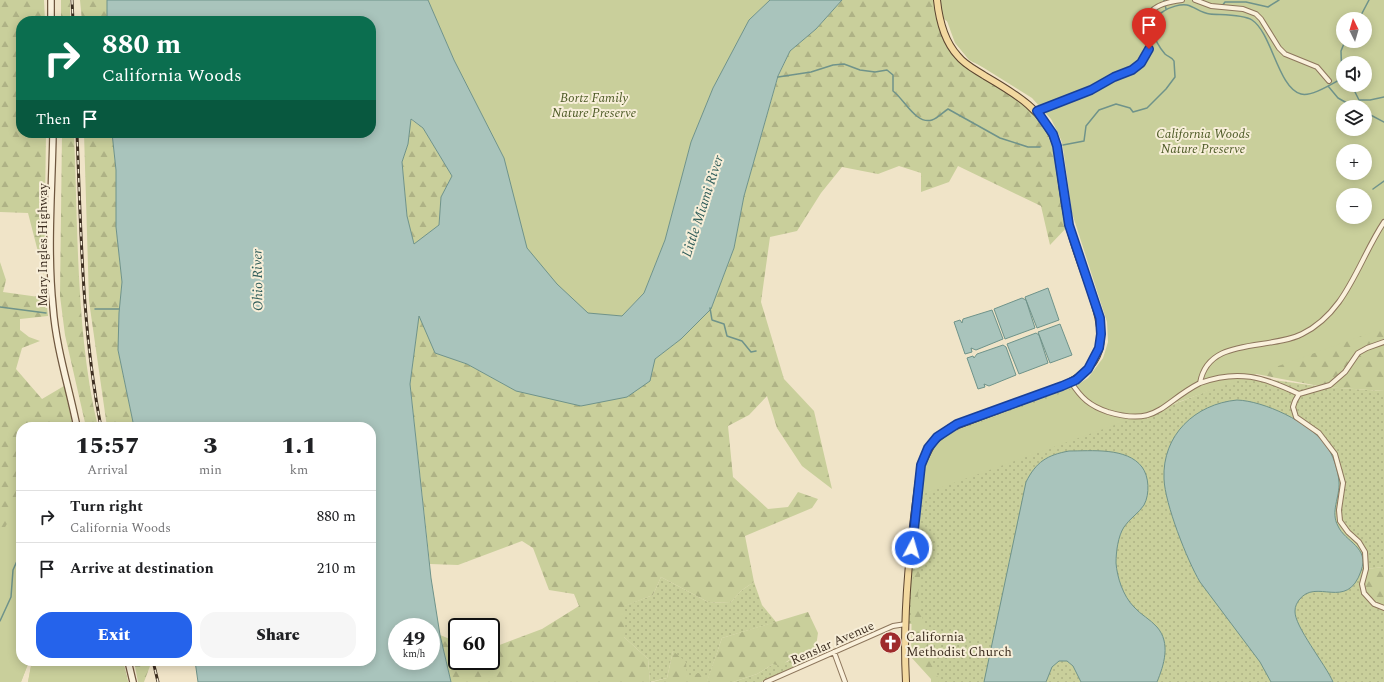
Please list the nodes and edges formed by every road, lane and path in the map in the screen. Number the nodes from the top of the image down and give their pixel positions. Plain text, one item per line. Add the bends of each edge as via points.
1 (51, 0) edge
2 (937, 0) edge
3 (1182, 0) edge
4 (1195, 0) edge
5 (51, 16) edge
6 (1329, 81) dead end
7 (1037, 111) junction
8 (53, 138) edge
9 (1384, 222) edge
10 (1384, 342) edge
11 (1071, 382) junction
12 (1200, 383) junction
13 (1299, 394) junction
14 (76, 422) edge
15 (1384, 608) edge
16 (906, 624) junction
17 (834, 652) junction
18 (129, 666) edge
19 (133, 682) edge
20 (766, 682) edge
21 (845, 682) edge
22 (906, 682) edge

1 - 5 street
2 - 7 main road via 944,32 958,56
3 - 7 street via 1160,6 1148,16 1149,49 1141,63 1132,70 1091,90
4 - 6 street via 1211,6 1242,9 1256,14 1285,54 1317,67
7 - 11 main road via 1053,134 1057,146 1069,225 1101,324 1101,341 1096,355 1088,369
8 - 14 street, Mary Ingles Highway via 52,298
9 - 12 street via 1347,291 1326,318 1311,330 1293,338 1228,350 1216,356 1203,370
10 - 13 street via 1358,353 1345,372 1330,384
11 - 12 street via 1088,404 1132,418 1154,413
11 - 16 main road via 957,424 937,437 928,448 919,479
12 - 13 street via 1225,376 1246,376 1266,379
13 - 15 street via 1294,404 1295,414 1326,440 1339,464 1343,483 1340,521 1365,552 1366,569 1362,584 1364,592 1374,604
16 - 17 street, Renslar Avenue via 893,626
16 - 22 main road
17 - 20 street, Renslar Avenue
17 - 21 street
18 - 19 street

